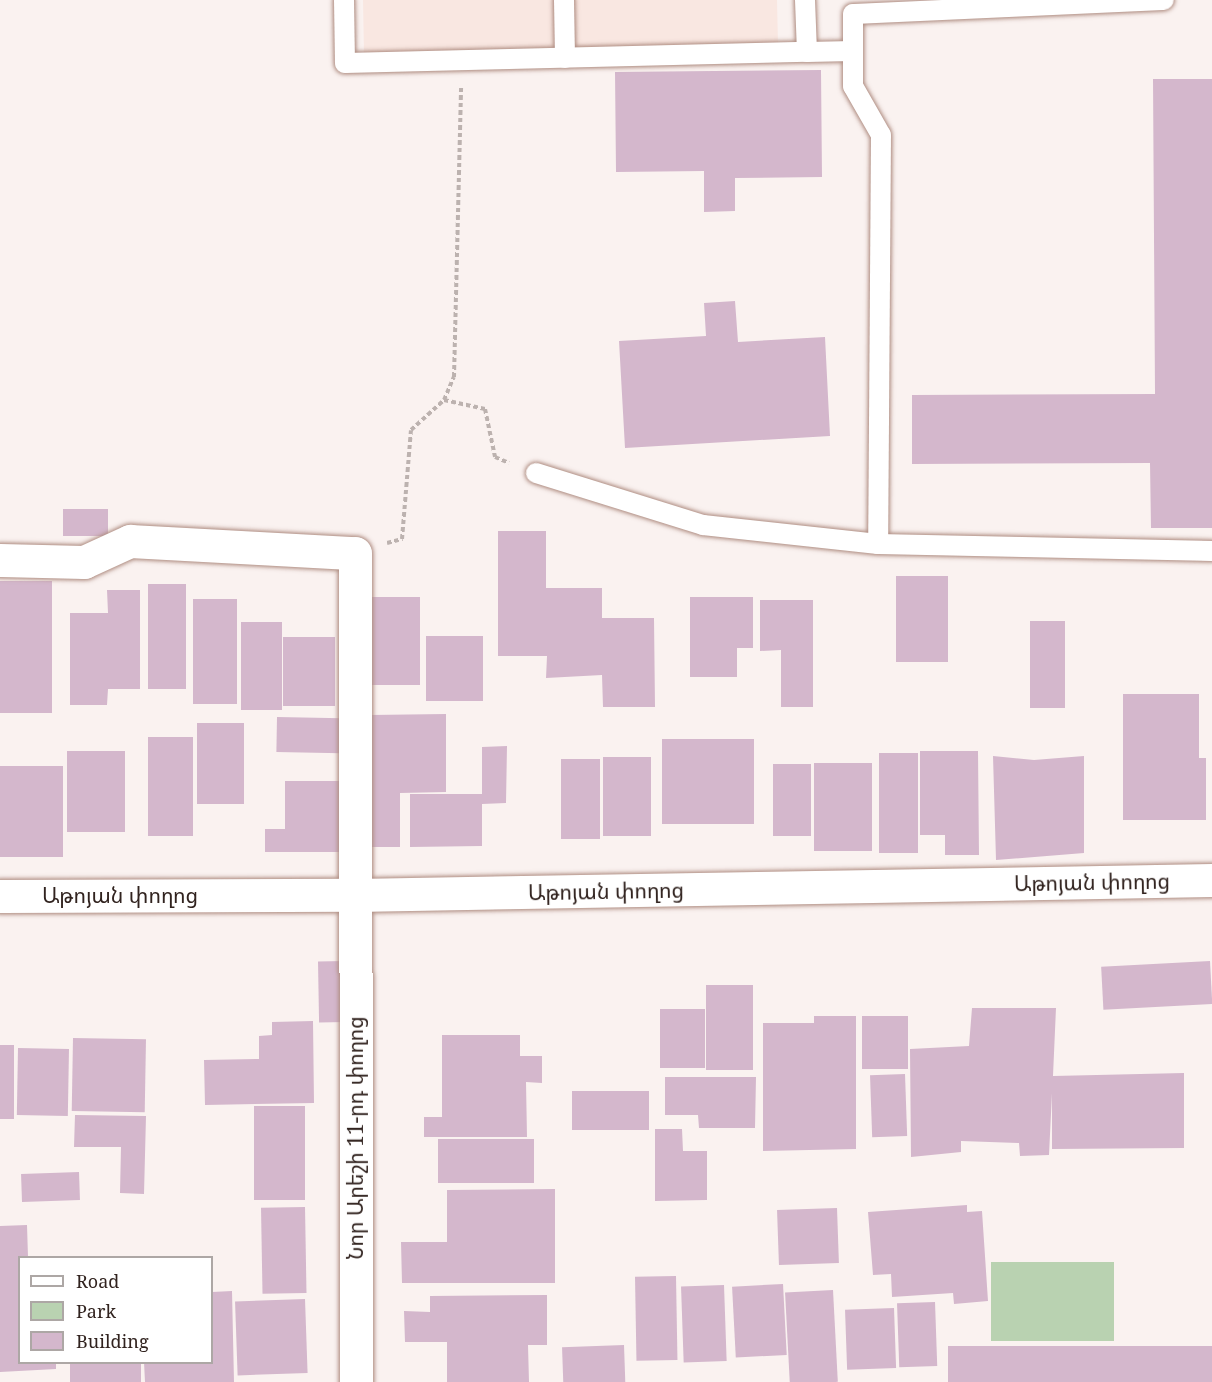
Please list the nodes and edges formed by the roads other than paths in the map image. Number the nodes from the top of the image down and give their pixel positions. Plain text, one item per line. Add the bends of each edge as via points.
1 (344, 0) edge
2 (564, 0) edge
3 (805, 0) edge
4 (1164, 0) edge
5 (853, 51) junction
6 (807, 52) junction
7 (565, 58) junction
8 (536, 472) road end
9 (878, 544) junction
10 (1212, 551) edge
11 (0, 560) edge
12 (1212, 880) edge
13 (355, 895) junction
14 (0, 896) edge
15 (356, 1382) edge

1 - 7 lane via 345,63
2 - 7 lane
3 - 6 lane
4 - 5 lane via 853,14
5 - 6 lane
5 - 9 lane via 853,86 881,135
6 - 7 lane
8 - 9 lane via 703,525
9 - 10 lane
11 - 13 main road, Նոր Արեշի 11-րդ փողոց via 84,562 130,541 355,553
12 - 13 main road, Աթոյան փողոց
13 - 14 main road, Աթոյան փողոց
13 - 15 main road, Նոր Արեշի 11-րդ փողոց

